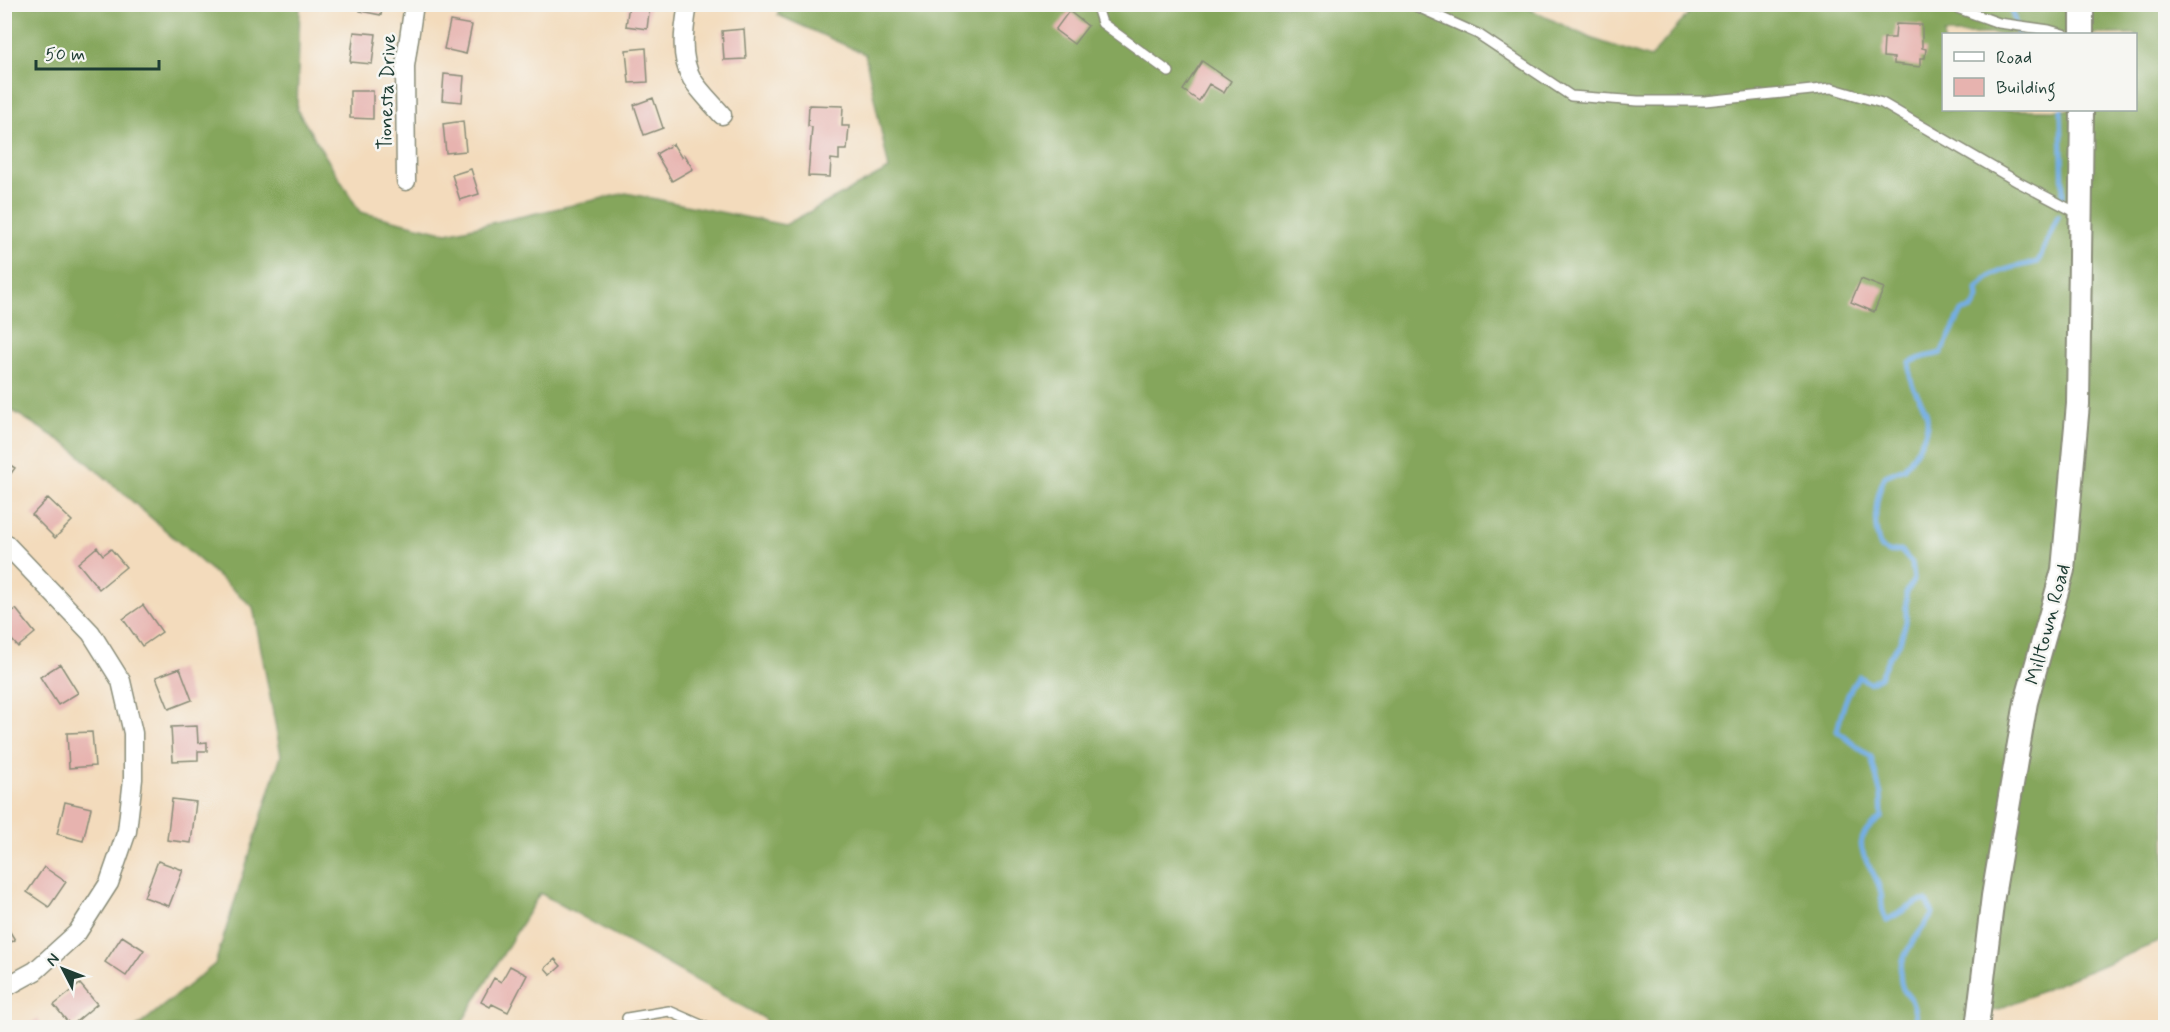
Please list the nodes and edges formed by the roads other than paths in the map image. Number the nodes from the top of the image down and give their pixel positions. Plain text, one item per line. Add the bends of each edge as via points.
1 (414, 4) edge
2 (688, 4) edge
3 (1096, 4) edge
4 (1411, 4) edge
5 (1946, 4) edge
6 (2082, 4) edge
7 (2058, 33) edge
8 (2082, 33) edge
9 (1169, 72) dead end
10 (2082, 111) edge
11 (722, 115) dead end
12 (406, 181) dead end
13 (2081, 215) junction
14 (4, 542) edge
15 (4, 988) edge
16 (627, 1018) dead end
17 (708, 1028) edge
18 (1977, 1028) edge

1 - 12 street, Tionesta Drive via 405,66
2 - 11 street via 685,57 691,78
3 - 9 lane via 1102,23
4 - 13 lane via 1478,34 1571,96 1705,101 1831,88 1882,103
5 - 7 lane via 1999,23
6 - 8 street
10 - 13 street, Milltown Road
13 - 18 street, Milltown Road via 2078,404 2063,570 2026,702 1993,896
14 - 15 street via 91,633 121,681 134,733 127,831 109,883 77,933 35,971
16 - 17 lane via 669,1011

